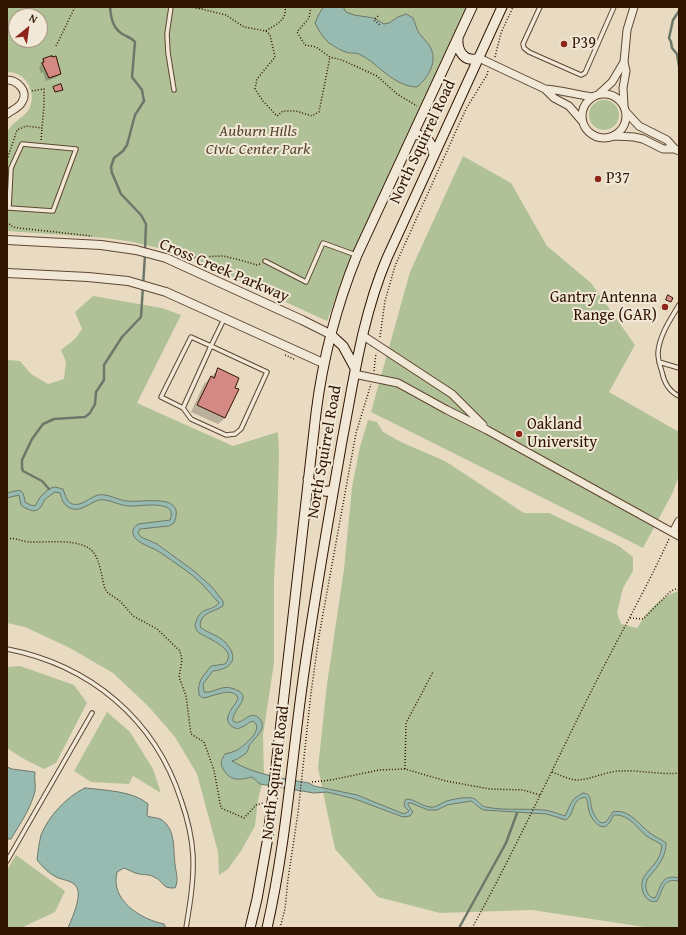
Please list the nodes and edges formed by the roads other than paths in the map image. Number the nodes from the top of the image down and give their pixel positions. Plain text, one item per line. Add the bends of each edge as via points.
1 (171, 7) edge
2 (472, 7) edge
3 (502, 7) edge
4 (540, 7) edge
5 (614, 7) edge
6 (634, 7) edge
7 (458, 37) junction
8 (479, 58) junction
9 (624, 62) junction
10 (7, 80) edge
11 (546, 89) junction
12 (174, 90) dead end
13 (596, 95) junction
14 (625, 108) junction
15 (7, 114) edge
16 (583, 123) junction
17 (414, 134) junction
18 (613, 136) junction
19 (677, 150) edge
20 (434, 155) junction
21 (7, 165) edge
22 (12, 166) junction
23 (7, 240) edge
24 (357, 255) junction
25 (265, 261) dead end
26 (7, 273) edge
27 (679, 305) edge
28 (224, 319) junction
29 (330, 334) junction
30 (362, 335) junction
31 (211, 346) junction
32 (659, 362) junction
33 (323, 363) junction
34 (679, 368) edge
35 (355, 371) junction
36 (679, 396) edge
37 (183, 408) junction
38 (487, 430) junction
39 (308, 479) junction
40 (333, 490) junction
41 (679, 521) edge
42 (676, 534) edge
43 (7, 650) edge
44 (92, 713) dead end
45 (7, 861) edge
46 (186, 928) edge
47 (250, 928) edge
48 (266, 928) edge

1 - 12 lane via 167,34
2 - 7 main road, North Squirrel Road
3 - 8 main road, North Squirrel Road
4 - 5 lane via 523,44 524,48 581,75 585,73
6 - 9 street
7 - 8 main road via 458,48 463,56 471,60
7 - 17 main road, North Squirrel Road
8 - 11 street
8 - 20 main road, North Squirrel Road
9 - 13 street via 612,82
9 - 14 street
10 - 15 street via 18,83 24,97 18,107
11 - 13 street via 574,95
11 - 16 street via 554,98 570,106
13 - 14 street via 613,95
13 - 16 street via 584,108
14 - 18 street via 625,125
14 - 19 street via 640,126 667,140
16 - 18 street via 593,135 605,138
17 - 20 main road via 422,135 430,141
17 - 24 main road, North Squirrel Road
18 - 19 street via 634,137 663,149
20 - 30 main road, North Squirrel Road via 381,272
21 - 22 lane
22 - 22 lane via 9,208 53,211 76,148 22,144
23 - 29 street, Cross Creek Parkway via 102,245 166,258
24 - 25 lane via 323,243 306,282
24 - 29 main road, North Squirrel Road
26 - 28 street via 128,281 166,292
27 - 32 lane via 660,342
28 - 31 lane
28 - 33 street
29 - 33 main road, North Squirrel Road
29 - 35 main road via 343,346
30 - 35 main road, North Squirrel Road
30 - 38 street via 452,394
31 - 37 lane
31 - 37 lane via 191,337 162,397
31 - 37 lane via 267,372 241,429 235,434 226,435 191,419
32 - 34 lane
32 - 36 lane via 665,384
33 - 39 main road, North Squirrel Road
35 - 38 street via 398,383
35 - 40 main road, North Squirrel Road
38 - 42 street
39 - 40 main road via 316,489 325,492
39 - 47 main road, North Squirrel Road via 272,808
40 - 48 main road, North Squirrel Road via 313,605 281,857
41 - 42 street
43 - 46 lane via 57,664 104,690 131,714 163,758 178,791 193,855 191,898
44 - 45 lane

